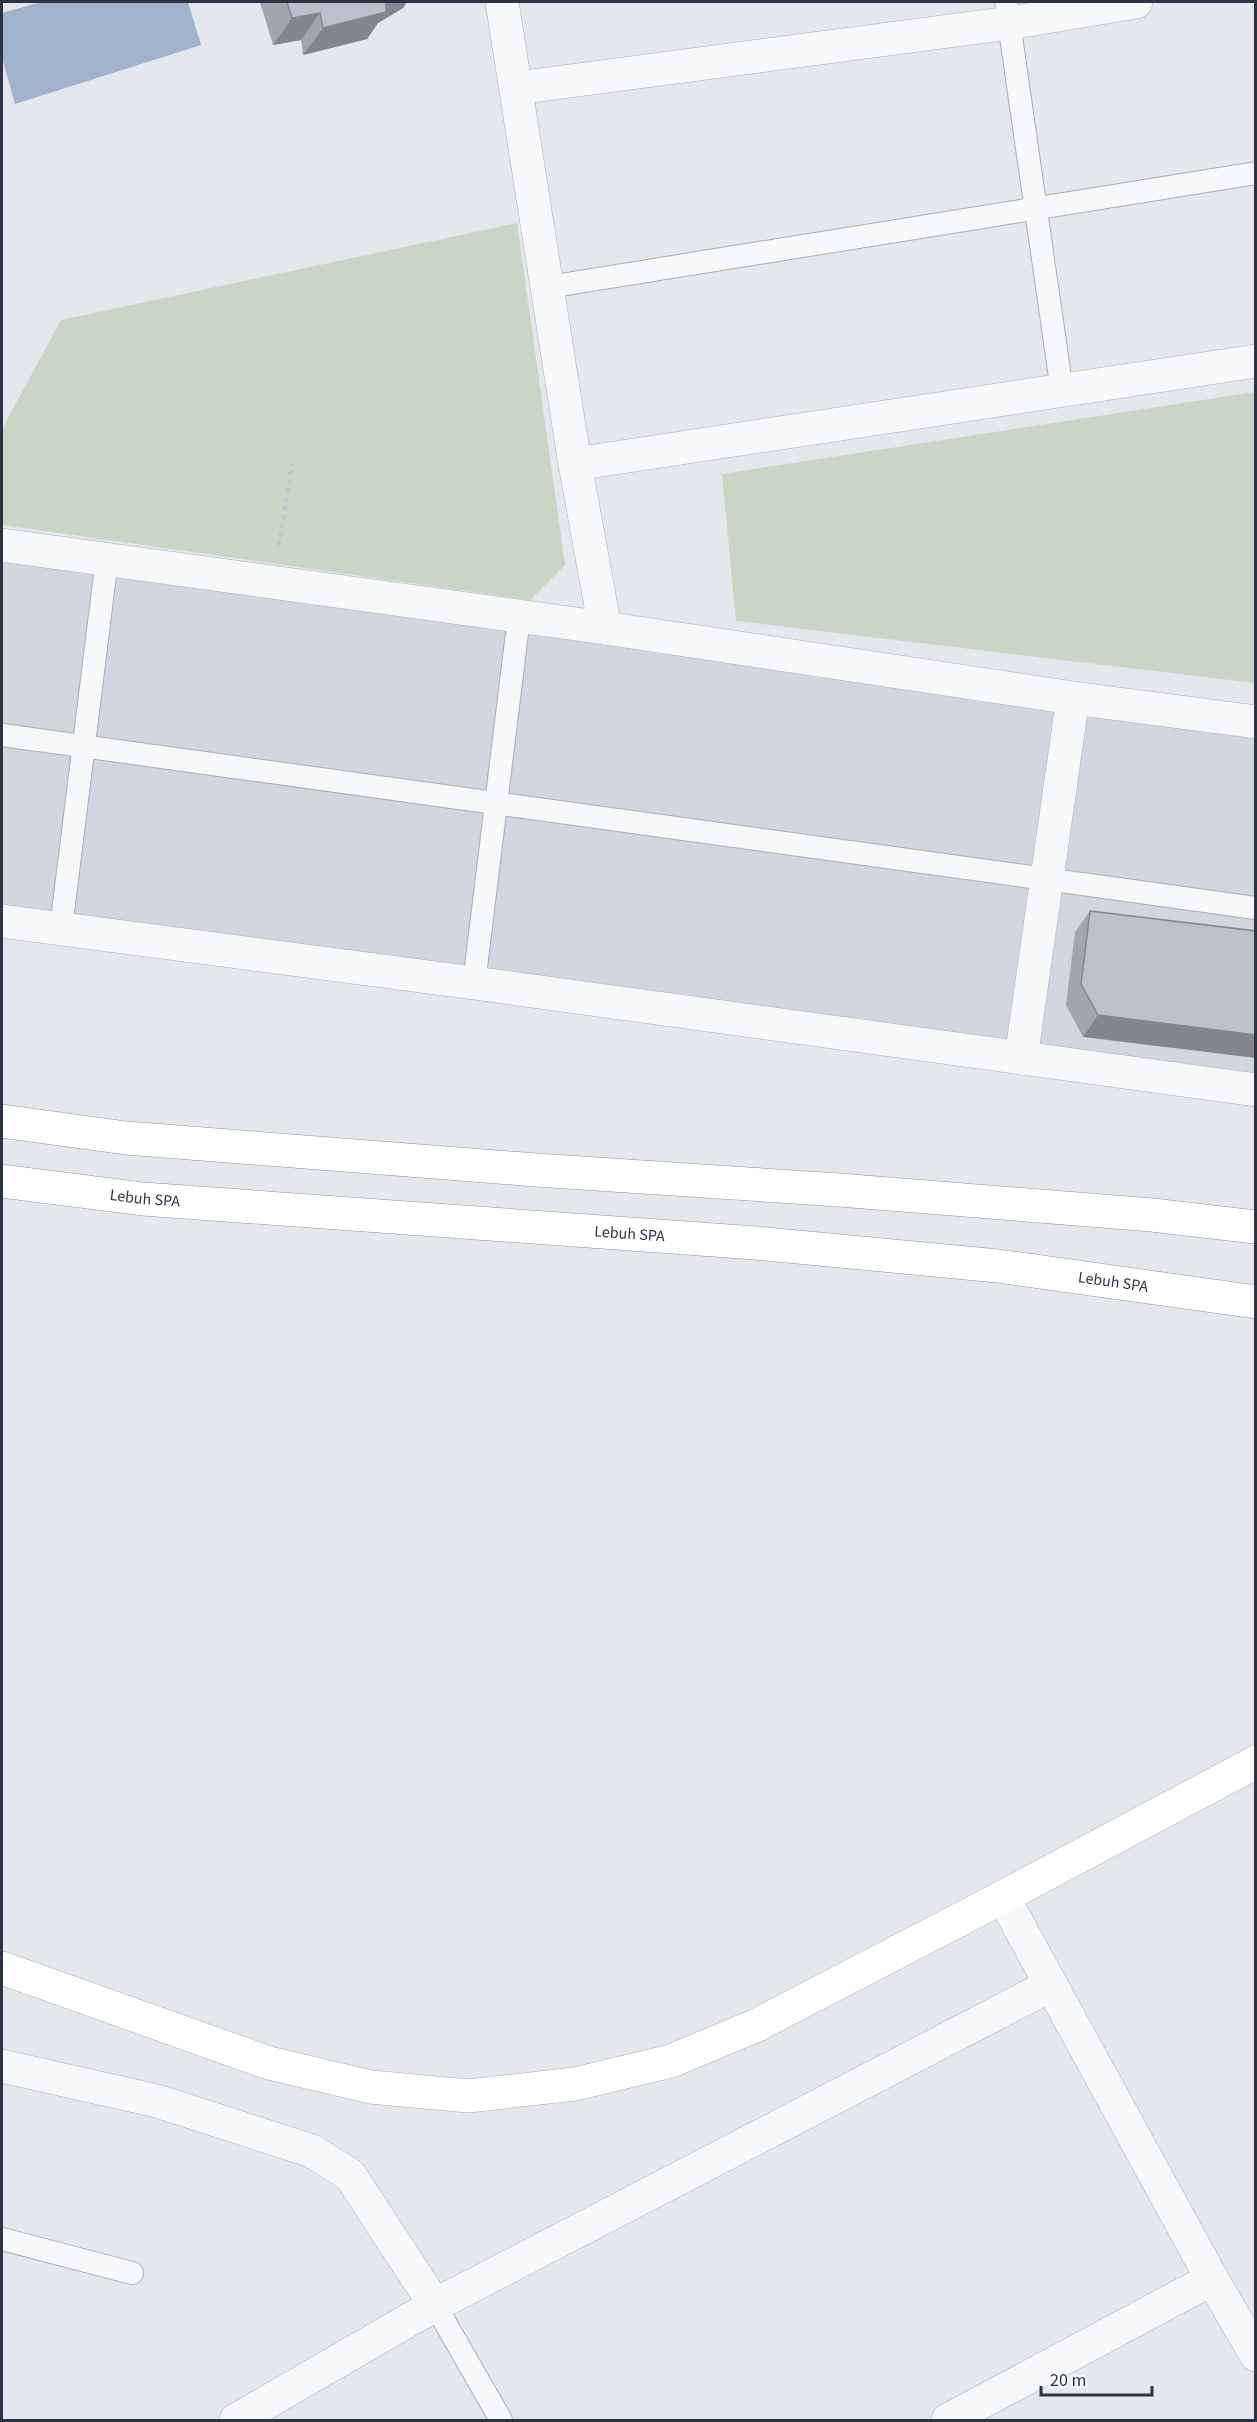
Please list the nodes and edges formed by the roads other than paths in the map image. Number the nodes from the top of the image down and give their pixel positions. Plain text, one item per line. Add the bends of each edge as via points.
1 (502, 2) edge
2 (1136, 2) edge
3 (1008, 12) edge
4 (517, 88) junction
5 (1256, 173) edge
6 (1036, 209) junction
7 (548, 287) junction
8 (1256, 361) edge
9 (1062, 392) junction
10 (575, 464) junction
11 (2, 545) edge
12 (107, 559) junction
13 (519, 618) junction
14 (604, 628) junction
15 (1073, 698) junction
16 (1256, 722) edge
17 (2, 735) edge
18 (86, 747) junction
19 (497, 804) junction
20 (1046, 879) junction
21 (1256, 908) edge
22 (2, 921) edge
23 (61, 928) junction
24 (474, 983) junction
25 (1021, 1058) junction
26 (1256, 1090) edge
27 (2, 1121) edge
28 (2, 1181) edge
29 (1256, 1227) edge
30 (1251, 1302) edge
31 (1256, 1762) edge
32 (1004, 1897) junction
33 (2, 1968) edge
34 (1050, 1984) junction
35 (2, 2066) edge
36 (2, 2239) edge
37 (132, 2273) dead end
38 (1212, 2280) junction
39 (435, 2305) junction
40 (1256, 2355) edge
41 (236, 2421) edge
42 (501, 2421) edge
43 (948, 2421) edge

1 - 4 street
2 - 3 street
3 - 4 street
3 - 6 lane
4 - 7 street
5 - 6 lane
6 - 7 lane
6 - 9 lane
7 - 10 street
8 - 9 street
9 - 10 street
10 - 14 street
11 - 12 street
12 - 13 street
12 - 18 lane
13 - 14 street
13 - 19 lane
14 - 15 street
15 - 16 street
15 - 20 street
17 - 18 lane
18 - 19 lane
18 - 23 lane
19 - 20 lane
19 - 24 lane
20 - 21 lane
20 - 25 street
22 - 23 street
23 - 24 street
24 - 25 street
25 - 26 street
27 - 29 main road via 126,1138 839,1190
28 - 30 main road, Lebuh SPA via 143,1199 756,1243 999,1266
31 - 32 main road
32 - 33 main road via 757,2025 671,2061 575,2084 468,2096 371,2087 269,2063
32 - 34 street
34 - 38 street
34 - 39 street
35 - 39 street via 157,2101 312,2151 350,2175
36 - 37 lane
38 - 40 street
38 - 43 street
39 - 41 street
39 - 42 lane

